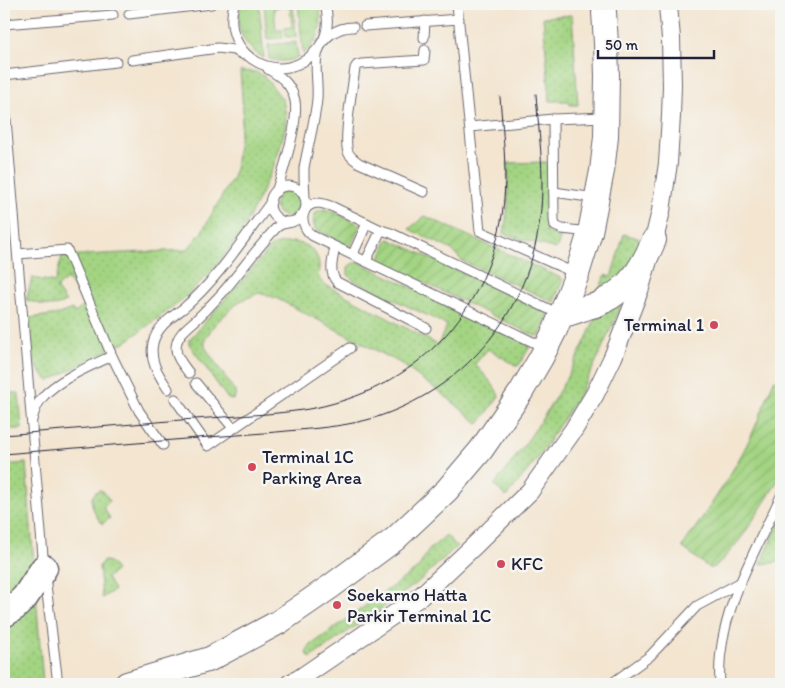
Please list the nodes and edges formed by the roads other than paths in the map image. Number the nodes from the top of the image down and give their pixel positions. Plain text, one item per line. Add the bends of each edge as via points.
1 (211, 4) edge
2 (234, 4) edge
3 (325, 4) edge
4 (457, 4) edge
5 (668, 6) dead end
6 (604, 12) dead end
7 (128, 14) dead end
8 (113, 15) dead end
9 (459, 19) junction
10 (425, 21) junction
11 (4, 24) edge
12 (352, 26) dead end
13 (365, 26) dead end
14 (424, 38) dead end
15 (320, 46) junction
16 (425, 50) dead end
17 (249, 57) junction
18 (132, 60) dead end
19 (116, 62) dead end
20 (262, 65) junction
21 (4, 76) edge
22 (4, 96) edge
23 (607, 118) junction
24 (553, 120) junction
25 (470, 127) junction
26 (276, 192) junction
27 (424, 192) dead end
28 (554, 192) junction
29 (305, 198) junction
30 (597, 199) junction
31 (271, 202) junction
32 (305, 212) junction
33 (292, 222) junction
34 (367, 224) junction
35 (381, 230) junction
36 (590, 232) junction
37 (654, 240) junction
38 (335, 247) junction
39 (18, 254) junction
40 (353, 254) junction
41 (366, 261) junction
42 (577, 274) junction
43 (561, 315) junction
44 (426, 328) dead end
45 (350, 348) dead end
46 (112, 356) junction
47 (540, 358) junction
48 (189, 373) dead end
49 (196, 383) dead end
50 (168, 389) dead end
51 (175, 399) dead end
52 (31, 425) junction
53 (233, 428) junction
54 (163, 444) dead end
55 (781, 496) edge
56 (44, 568) junction
57 (741, 582) junction
58 (4, 614) edge
59 (58, 684) edge
60 (128, 684) edge
61 (288, 684) edge
62 (611, 684) edge
63 (720, 684) edge

1 - 7 lane
2 - 17 lane via 233,32
3 - 15 lane via 328,21
4 - 9 lane
5 - 37 street via 671,116 666,178
6 - 23 street
8 - 11 lane
9 - 10 lane
9 - 25 lane
10 - 13 lane
10 - 14 lane
12 - 15 lane via 336,30
15 - 20 lane via 309,58 294,66
15 - 29 lane via 315,70 317,99 304,168
16 - 27 lane via 424,60 356,66 346,138 347,150 354,159
17 - 18 lane via 234,50 218,48
17 - 20 lane
19 - 21 lane
20 - 26 lane via 288,84 296,106
22 - 39 lane
23 - 24 lane
23 - 30 street
24 - 25 lane
24 - 28 lane
25 - 42 lane via 480,231
26 - 29 lane via 286,186 292,187
26 - 31 lane
28 - 30 lane
28 - 36 lane via 555,226
29 - 32 lane
30 - 36 street
31 - 33 lane via 276,218
31 - 50 lane via 214,277 160,329 153,344 152,362
32 - 33 lane
32 - 34 lane via 311,205 326,204
32 - 38 lane via 305,229
33 - 48 lane via 277,227 222,293 182,332 176,352
34 - 35 lane
34 - 40 lane
35 - 41 lane
35 - 43 lane
36 - 42 street
37 - 43 street via 645,260 624,288 601,304
37 - 61 street via 640,288 595,394 530,491 421,596
38 - 40 lane
38 - 44 lane via 332,272 337,282
39 - 46 lane via 67,250
39 - 52 lane
40 - 41 lane
41 - 47 lane via 536,342
42 - 43 street
43 - 47 street
45 - 53 lane
46 - 52 lane via 51,390 37,406
46 - 54 lane via 139,411
47 - 60 street via 486,443 447,490 395,539 279,622 232,648 210,659
49 - 53 lane
51 - 53 lane via 208,446
52 - 56 lane
55 - 57 lane
56 - 58 main road via 25,597
56 - 59 lane
57 - 62 lane via 697,606 650,656
57 - 63 lane via 726,625

